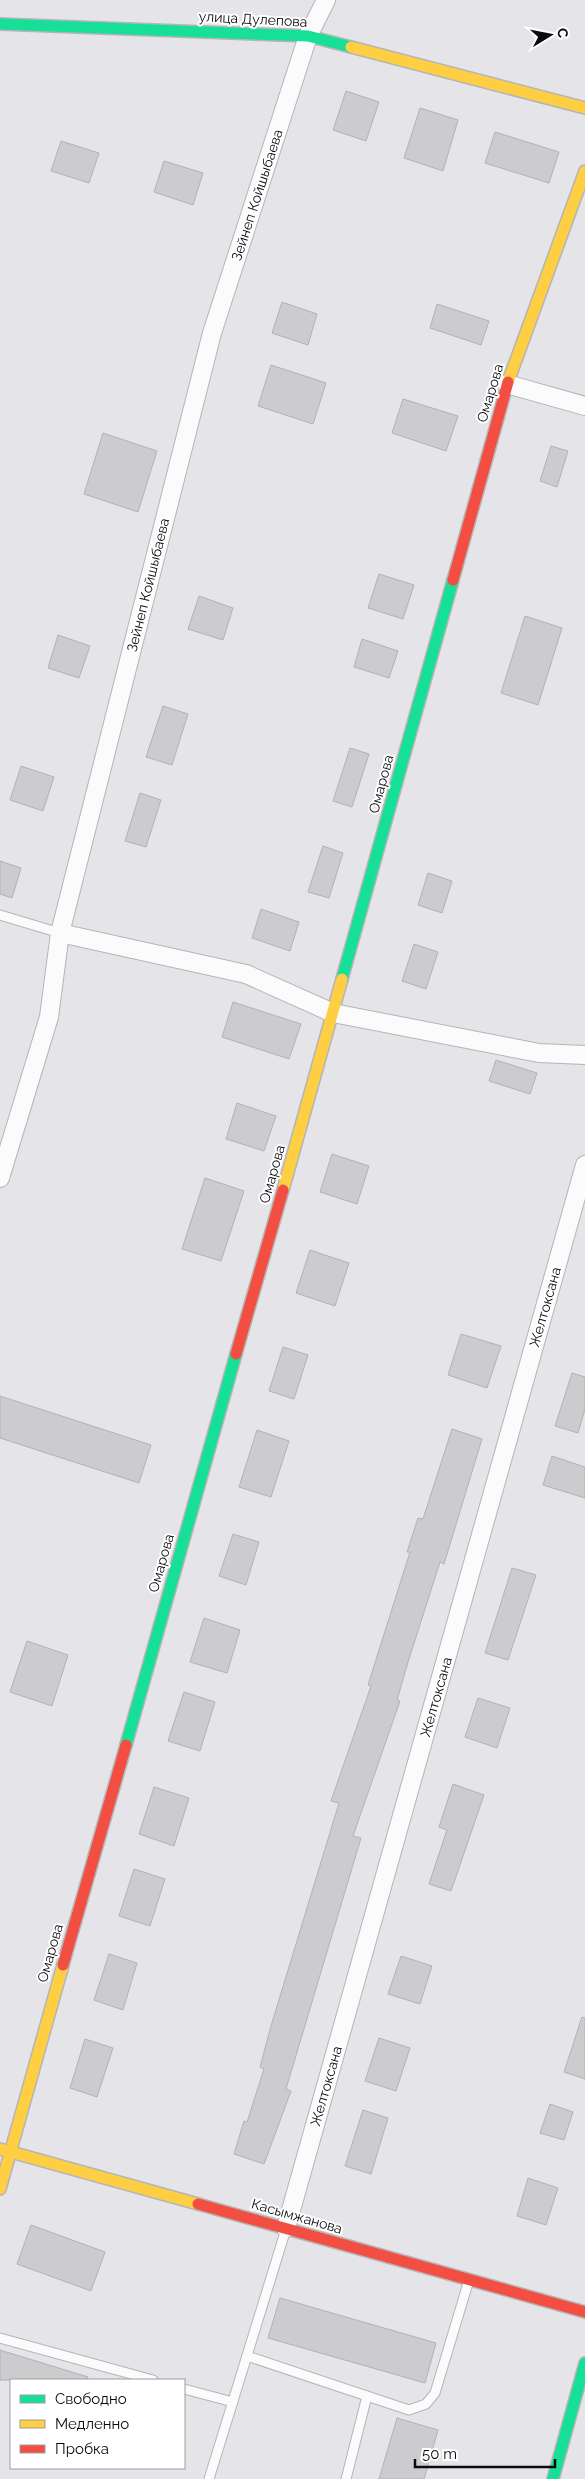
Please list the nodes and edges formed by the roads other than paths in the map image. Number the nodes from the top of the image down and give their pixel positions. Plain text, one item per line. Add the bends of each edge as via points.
1 (326, 0) edge
2 (0, 24) edge
3 (308, 36) junction
4 (585, 108) edge
5 (585, 171) edge
6 (507, 384) junction
7 (585, 406) edge
8 (0, 915) edge
9 (60, 933) junction
10 (334, 1014) junction
11 (585, 1055) edge
12 (585, 1165) edge
13 (0, 1178) edge
14 (5, 2150) edge
15 (0, 2189) edge
16 (286, 2228) junction
17 (469, 2280) junction
18 (585, 2312) edge
19 (0, 2338) edge
20 (247, 2356) junction
21 (585, 2365) edge
22 (149, 2379) edge
23 (185, 2389) edge
24 (368, 2396) junction
25 (233, 2402) junction
26 (209, 2479) edge
27 (346, 2479) edge
28 (553, 2479) edge

1 - 3 street, Зейнеп Койшыбаева
2 - 3 street, улица Дулепова
3 - 4 street, улица Дулепова
3 - 9 street, Зейнеп Койшыбаева via 212,333
5 - 6 street, Омарова
6 - 7 street
6 - 10 street, Омарова
8 - 9 lane
9 - 10 street via 246,974
9 - 13 street, Зейнеп Койшыбаева via 49,1017
10 - 11 street via 538,1053
10 - 14 street, Омарова
12 - 16 street, Желтоксана
14 - 15 street, Омарова
14 - 16 street, Касымжанова
16 - 17 street, Касымжанова
16 - 20 lane
17 - 18 street, Касымжанова
17 - 24 lane via 435,2392 426,2404 410,2410
19 - 22 lane
20 - 24 lane
20 - 25 lane
21 - 28 street
23 - 25 lane
24 - 27 lane
25 - 26 lane

